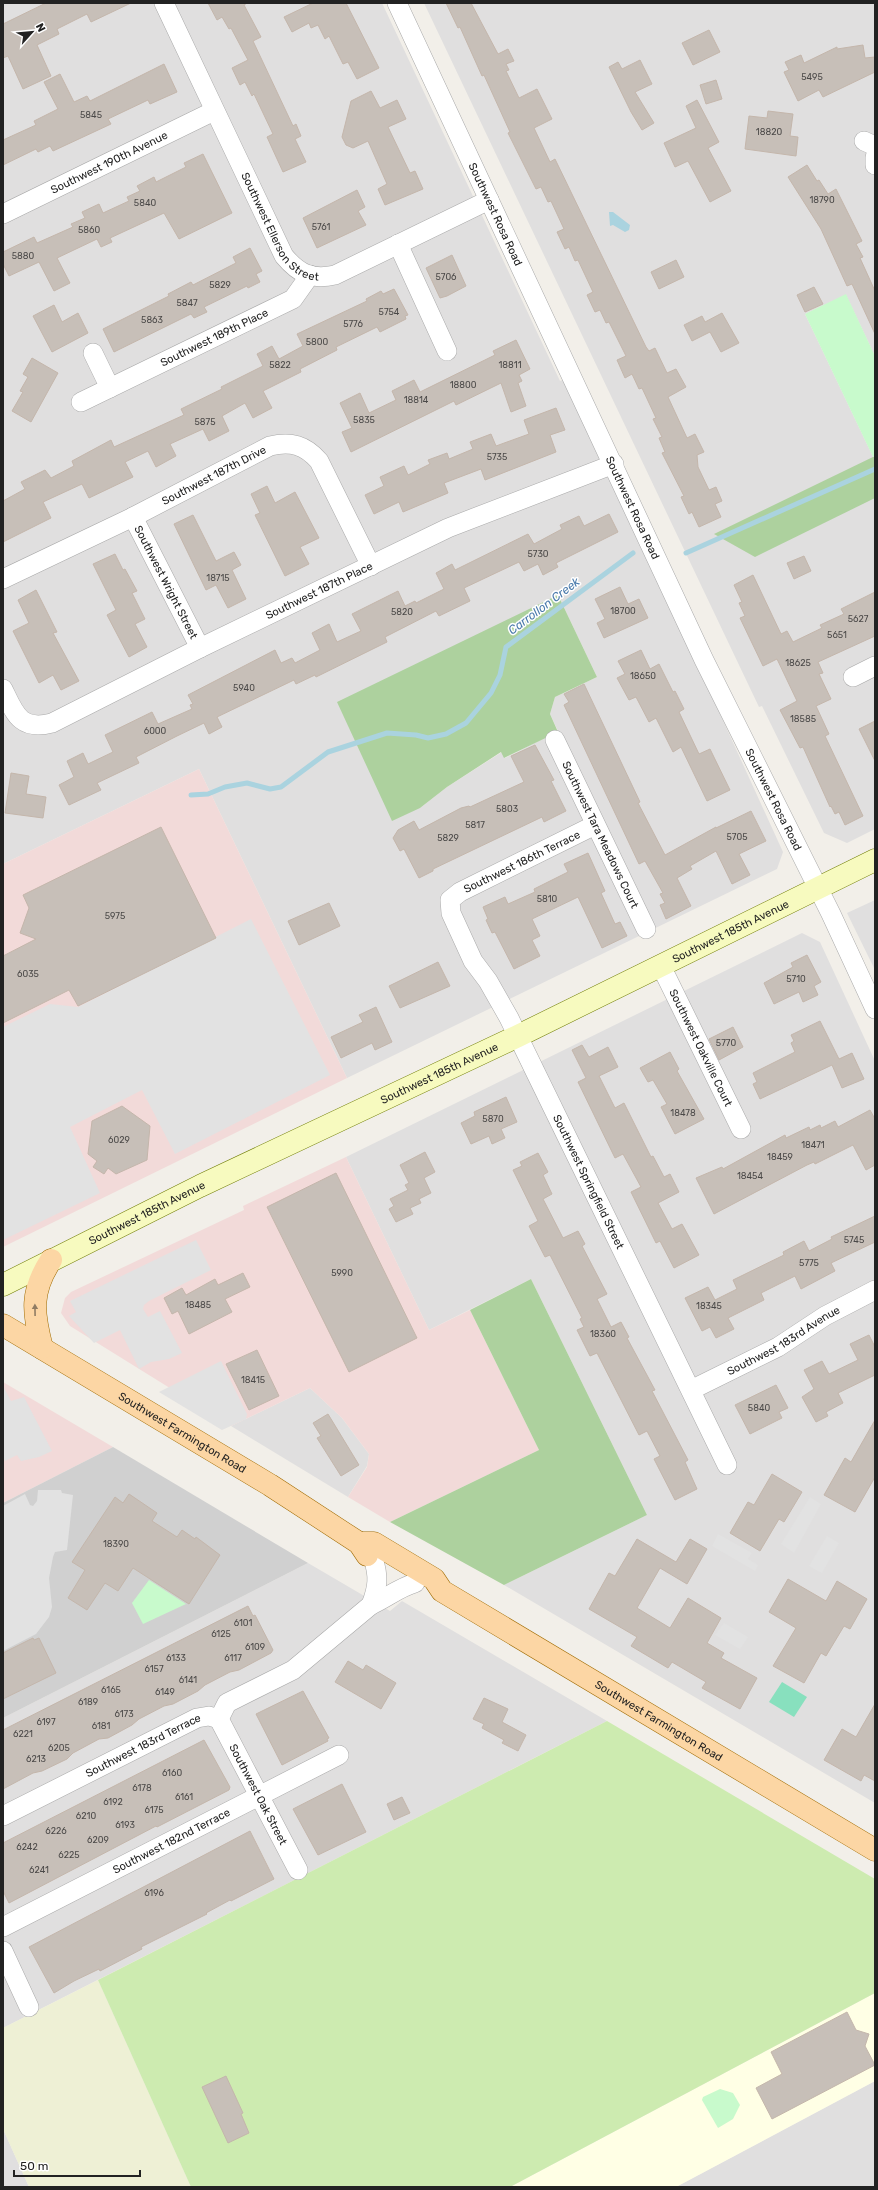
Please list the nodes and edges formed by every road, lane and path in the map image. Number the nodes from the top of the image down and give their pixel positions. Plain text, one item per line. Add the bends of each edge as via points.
1 (164, 3) edge
2 (397, 3) edge
3 (214, 111) junction
4 (875, 157) edge
5 (875, 165) edge
6 (489, 200) junction
7 (3, 214) edge
8 (398, 244) junction
9 (310, 275) junction
10 (447, 351) dead end
11 (93, 353) dead end
12 (110, 388) junction
13 (81, 402) dead end
14 (614, 464) junction
15 (133, 517) junction
16 (371, 566) junction
17 (3, 579) edge
18 (200, 648) junction
19 (875, 666) edge
20 (853, 677) dead end
21 (3, 689) edge
22 (555, 740) dead end
23 (595, 825) junction
24 (875, 860) edge
25 (818, 887) junction
26 (450, 900) joint
27 (646, 929) dead end
28 (661, 966) junction
29 (875, 1009) edge
30 (518, 1036) junction
31 (741, 1129) dead end
32 (51, 1260) junction
33 (3, 1284) edge
34 (875, 1290) edge
35 (3, 1325) edge
36 (42, 1348) junction
37 (691, 1390) junction
38 (727, 1465) dead end
39 (366, 1550) junction
40 (415, 1583) junction
41 (442, 1591) junction
42 (371, 1604) junction
43 (218, 1719) junction
44 (339, 1756) dead end
45 (259, 1796) junction
46 (3, 1816) edge
47 (875, 1850) edge
48 (298, 1870) dead end
49 (3, 1927) edge
50 (3, 1950) edge
51 (29, 2006) dead end

1 - 3 street, Southwest Ellerson Street
2 - 6 street, Southwest Rosa Road
3 - 7 street, Southwest 190th Avenue
3 - 9 street, Southwest Ellerson Street via 284,256 294,268
4 - 5 street
6 - 8 street, Southwest Ellerson Street
6 - 14 street, Southwest Rosa Road
8 - 9 street, Southwest Ellerson Street via 335,275 321,278
8 - 10 street
9 - 12 street, Southwest 189th Place via 293,299
11 - 12 street
12 - 13 street, Southwest 189th Place
14 - 16 street, Southwest 187th Place via 448,528
14 - 25 street, Southwest Rosa Road via 707,667
15 - 16 street, Southwest 187th Drive via 270,446 284,442 310,450 319,461
15 - 17 street, Southwest 187th Drive
15 - 18 street, Southwest Wright Street
16 - 18 street, Southwest 187th Place
18 - 21 street, Southwest 187th Place via 52,723 40,726 29,726 16,715
19 - 20 street
22 - 23 street, Southwest Tara Meadows Court
23 - 26 street, Southwest 186th Terrace via 460,892
23 - 27 street, Southwest Tara Meadows Court
24 - 25 main road, Southwest 185th Avenue
25 - 28 main road, Southwest 185th Avenue
25 - 29 street, Southwest Rosa Road
26 - 30 street, Southwest Springfield Street via 451,913 473,961 492,987
28 - 30 main road, Southwest 185th Avenue
28 - 31 street, Southwest Oakville Court
30 - 32 main road, Southwest 185th Avenue via 200,1186
30 - 37 street, Southwest Springfield Street
32 - 33 main road, Southwest 185th Avenue
36 -> 32 main road via 35,1318 36,1294 38,1283
34 - 37 street, Southwest 183rd Avenue via 825,1316 778,1347
35 - 36 main road, Southwest Farmington Road
36 - 39 main road, Southwest Farmington Road via 270,1486
37 - 38 street, Southwest Springfield Street
39 - 40 main road, Southwest Farmington Road
39 - 41 main road, Southwest Farmington Road via 374,1543 434,1579
39 - 42 street, Southwest 183rd Terrace via 378,1579 378,1588
40 - 41 main road, Southwest Farmington Road via 429,1591
40 - 42 street, Southwest 183rd Terrace via 400,1587 382,1600
41 - 47 main road, Southwest Farmington Road
42 - 43 street, Southwest 183rd Terrace via 293,1670 227,1703
43 - 45 street, Southwest Oak Street
43 - 46 street, Southwest 183rd Terrace via 209,1716 197,1718
44 - 45 street, Southwest 182nd Terrace
45 - 48 street, Southwest Oak Street
45 - 49 street, Southwest 182nd Terrace
50 - 51 street

